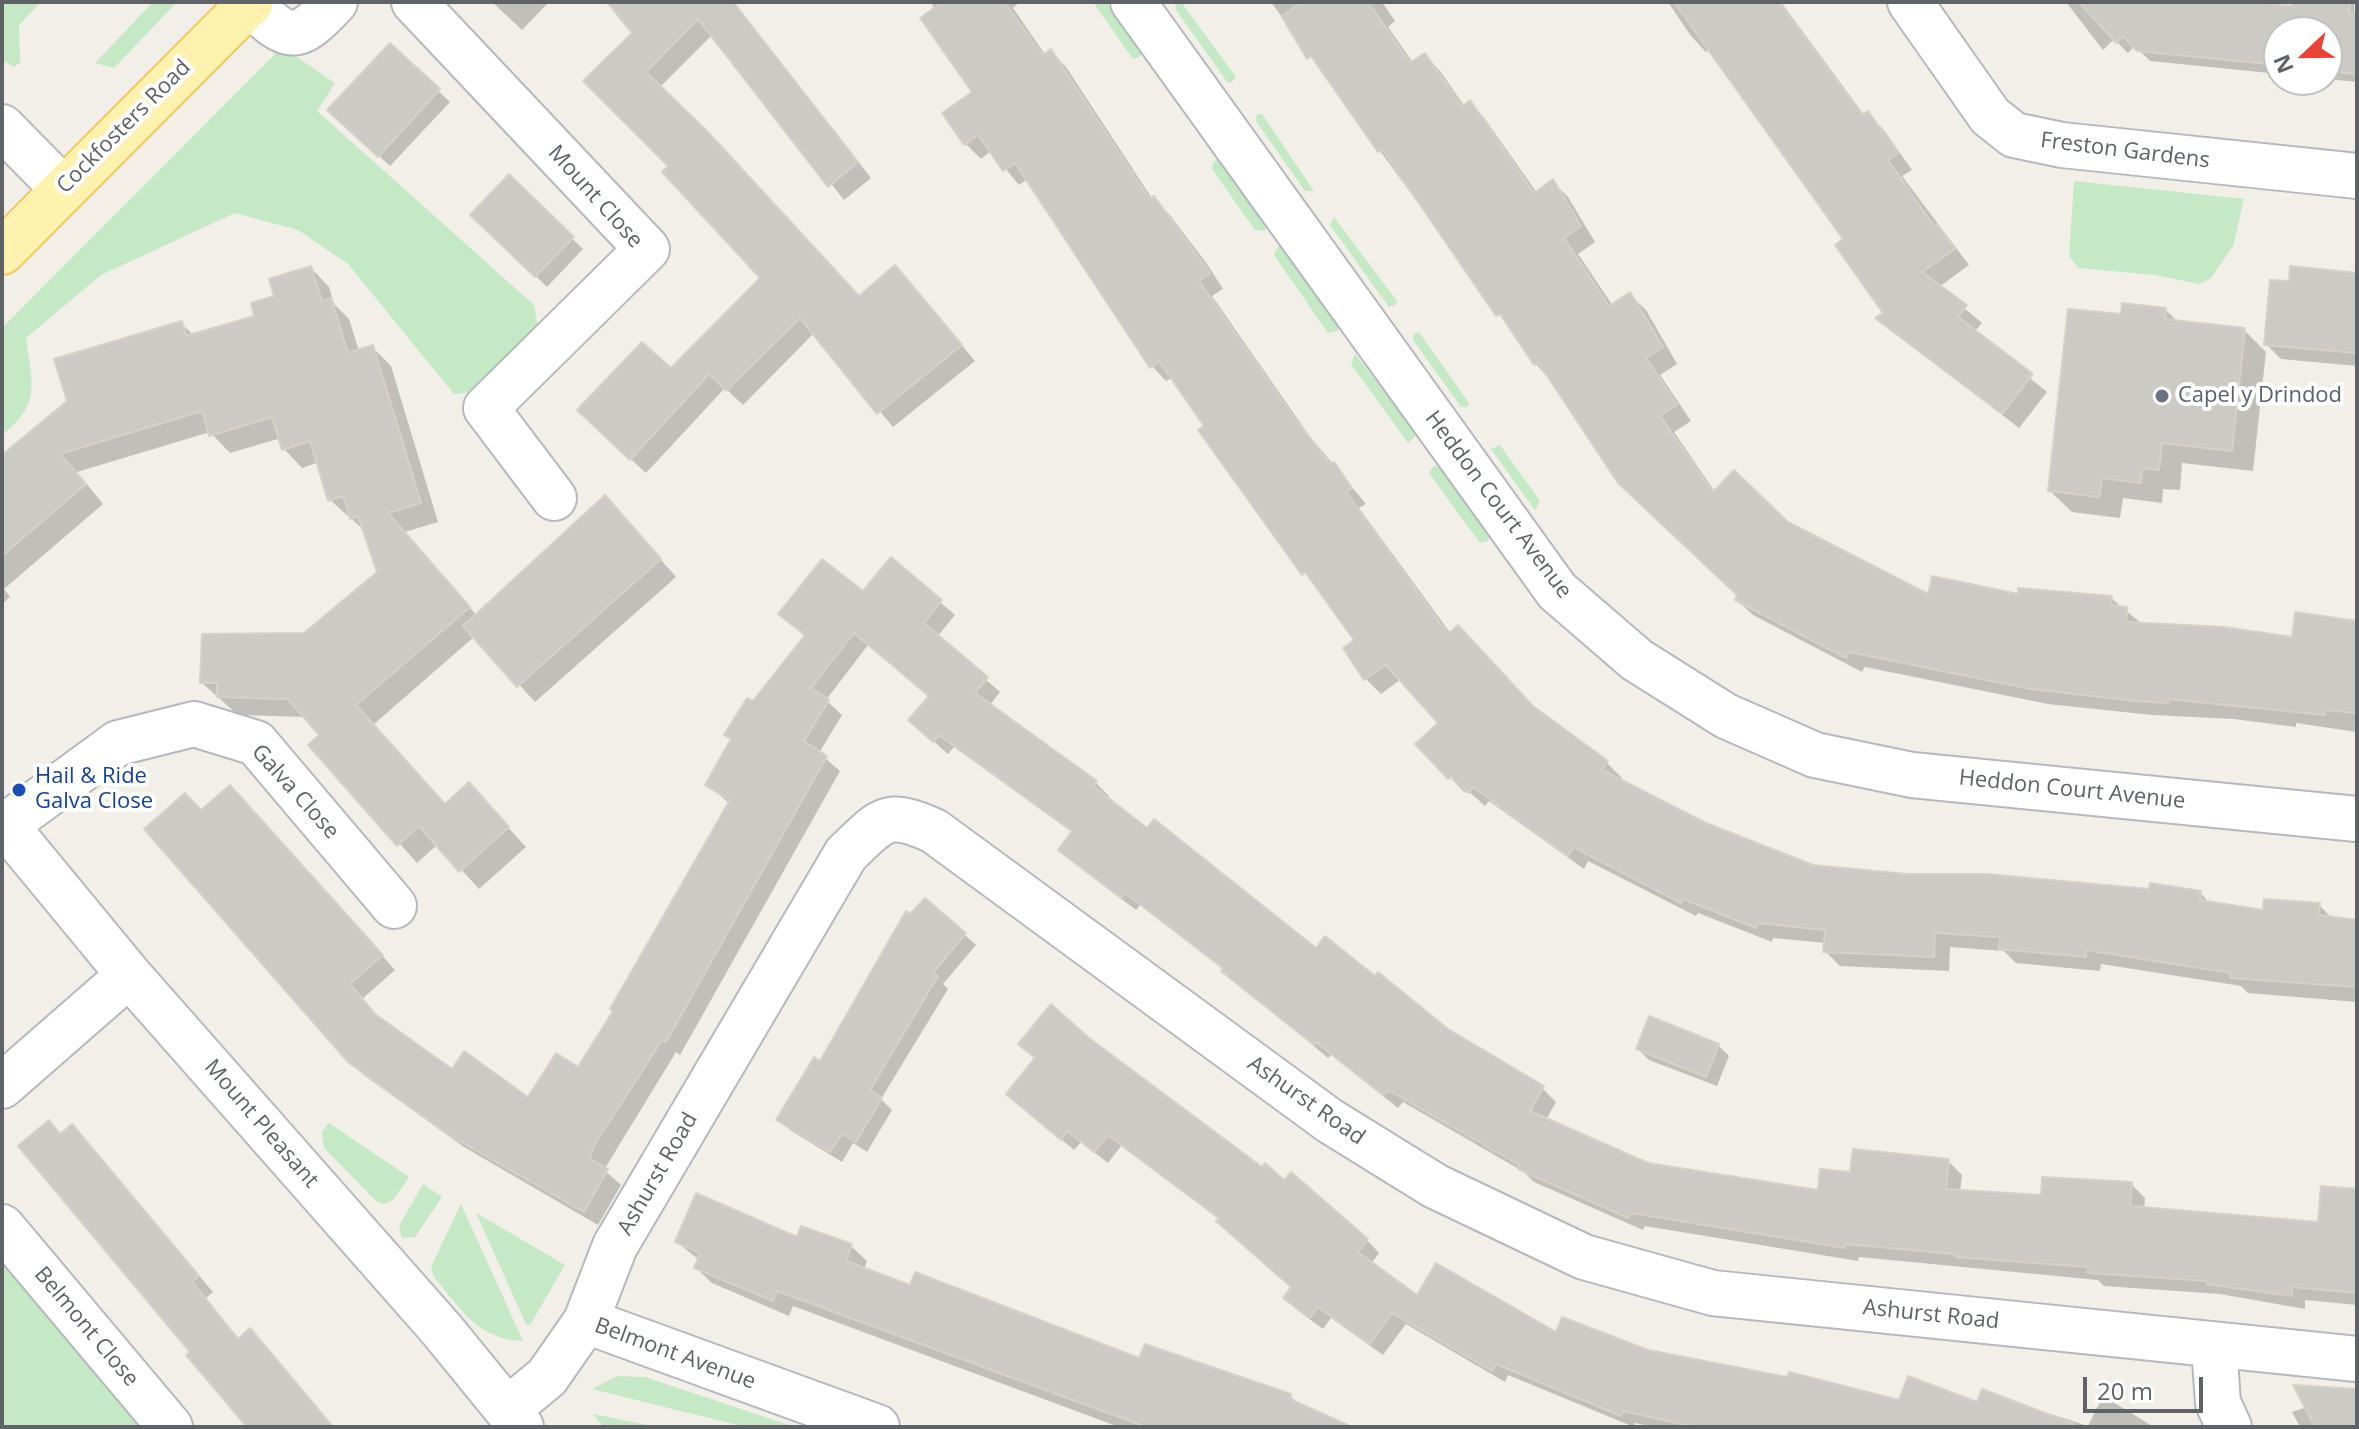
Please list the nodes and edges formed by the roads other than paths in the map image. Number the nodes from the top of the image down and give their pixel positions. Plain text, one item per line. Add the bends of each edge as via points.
1 (335, 2) edge
2 (414, 2) edge
3 (1133, 2) edge
4 (1910, 2) edge
5 (250, 3) edge
6 (2, 127) edge
7 (2357, 176) edge
8 (63, 189) junction
9 (2, 252) edge
10 (554, 498) dead end
11 (2357, 819) edge
12 (4, 823) edge
13 (394, 906) dead end
14 (129, 975) junction
15 (2, 1086) edge
16 (2, 1227) edge
17 (586, 1321) junction
18 (2214, 1346) junction
19 (2357, 1359) edge
20 (514, 1418) edge
21 (170, 1427) edge
22 (877, 1427) edge
23 (2229, 1427) edge

1 - 5 street, Cockfosters Road via 312,26 290,35 279,32
2 - 10 street, Mount Close via 647,249 486,408
3 - 11 street, Heddon Court Avenue via 1557,591 1637,660 1726,716 1815,755 1912,775
4 - 7 street, Freston Gardens via 1990,116 2014,135 2062,145
5 - 8 main road, Cockfosters Road
6 - 8 street
8 - 9 main road, Cockfosters Road
12 - 13 street, Galva Close via 118,743 194,724 256,743
12 - 14 street, Mount Pleasant
14 - 15 street
14 - 20 street, Mount Pleasant
16 - 21 street, Belmont Close
17 - 18 street, Ashurst Road via 615,1246 846,854 881,821 905,818 934,831 1330,1121 1435,1186 1584,1257 1713,1293
17 - 20 street, Belmont Avenue
17 - 22 street, Belmont Avenue
18 - 19 street, Ashurst Road
18 - 23 street via 2218,1403

